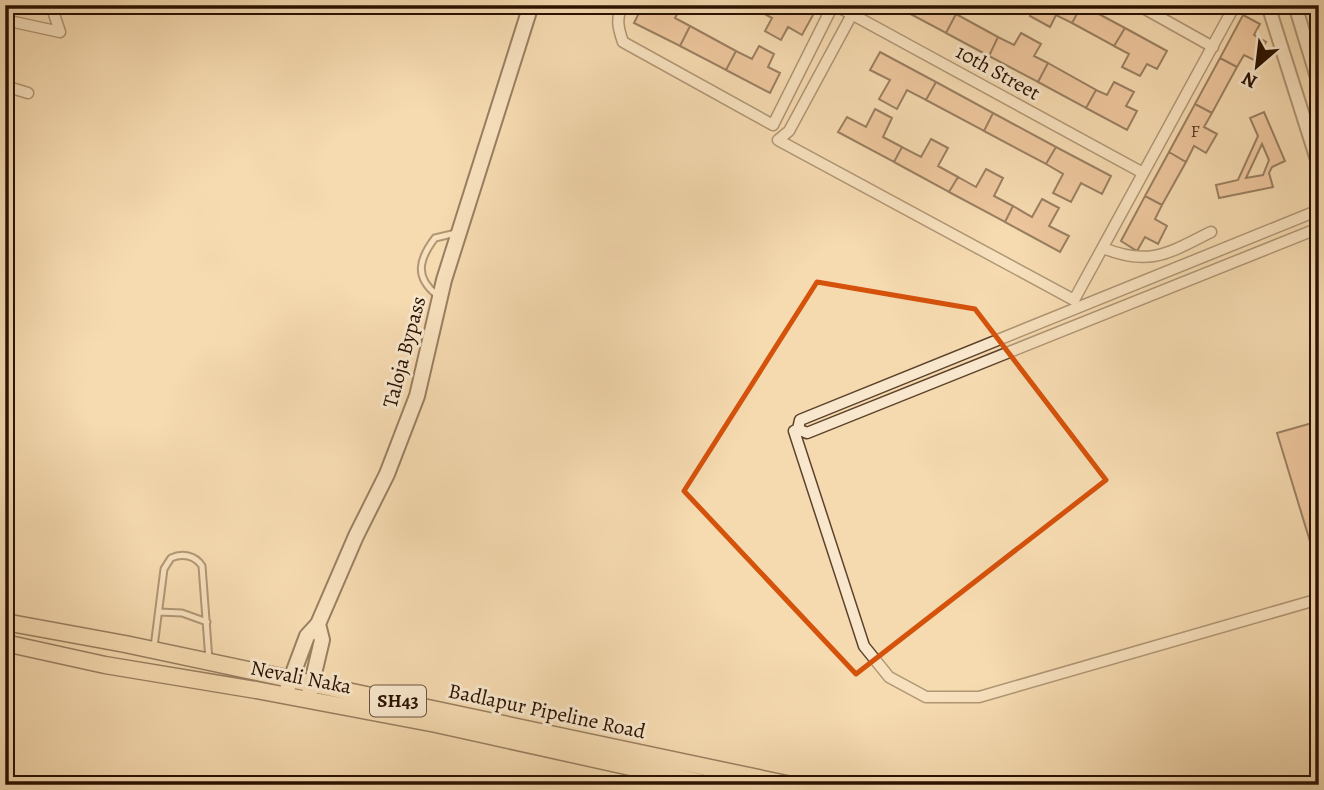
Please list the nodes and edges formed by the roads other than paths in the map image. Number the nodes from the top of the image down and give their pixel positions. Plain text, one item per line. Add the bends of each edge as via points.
1 (51, 5) edge
2 (531, 5) edge
3 (622, 5) edge
4 (834, 5) edge
5 (1138, 5) edge
6 (1235, 5) edge
7 (1268, 5) edge
8 (1295, 5) edge
9 (855, 10) edge
10 (5, 20) edge
11 (1213, 47) junction
12 (1319, 84) edge
13 (5, 86) edge
14 (28, 93) dead end
15 (773, 125) junction
16 (778, 140) junction
17 (1319, 166) edge
18 (1143, 173) junction
19 (1319, 210) edge
20 (1319, 228) edge
21 (1211, 232) dead end
22 (459, 233) junction
23 (1103, 247) junction
24 (440, 297) junction
25 (798, 429) junction
26 (1319, 599) edge
27 (159, 612) junction
28 (207, 622) junction
29 (11, 624) edge
30 (318, 624) junction
31 (10, 644) edge
32 (154, 650) junction
33 (209, 662) junction
34 (287, 687) junction
35 (310, 692) junction
36 (686, 776) edge
37 (712, 785) edge
38 (790, 785) edge

1 - 10 street via 60,32
2 - 22 main road, Taloja Bypass
3 - 15 street via 617,28 623,42
4 - 9 street, 10th Street
4 - 15 street
5 - 11 street
6 - 11 street
7 - 17 street
8 - 12 street
9 - 16 street via 789,131
9 - 18 street, 10th Street
11 - 18 street
13 - 14 street
15 - 16 street
16 - 23 street via 1074,300
18 - 23 street
19 - 25 street via 800,420
20 - 25 street via 807,433
21 - 23 street via 1165,255 1126,257
22 - 24 main road, Taloja Bypass
22 - 24 lane via 435,238 422,259 421,274
24 - 30 main road, Taloja Bypass via 417,396 387,474
25 - 26 street via 794,431 864,646 889,677 926,697 979,696
27 - 28 lane via 182,613
27 - 28 lane via 164,569 176,556 187,556 202,566
27 - 32 lane
28 - 33 lane
29 - 31 main road
29 - 32 main road, SH43
30 - 34 main road, Taloja Bypass via 307,636
30 - 35 main road via 322,640
31 - 34 main road, Nevali Naka / SH43 via 105,665
32 - 33 main road, SH43
33 - 34 main road, SH43
34 - 35 main road, Nevali Naka / SH43
35 - 36 main road, Nevali Naka / SH43 via 436,724
36 - 37 main road, Nevali Naka / SH43
36 - 38 main road, SH43

